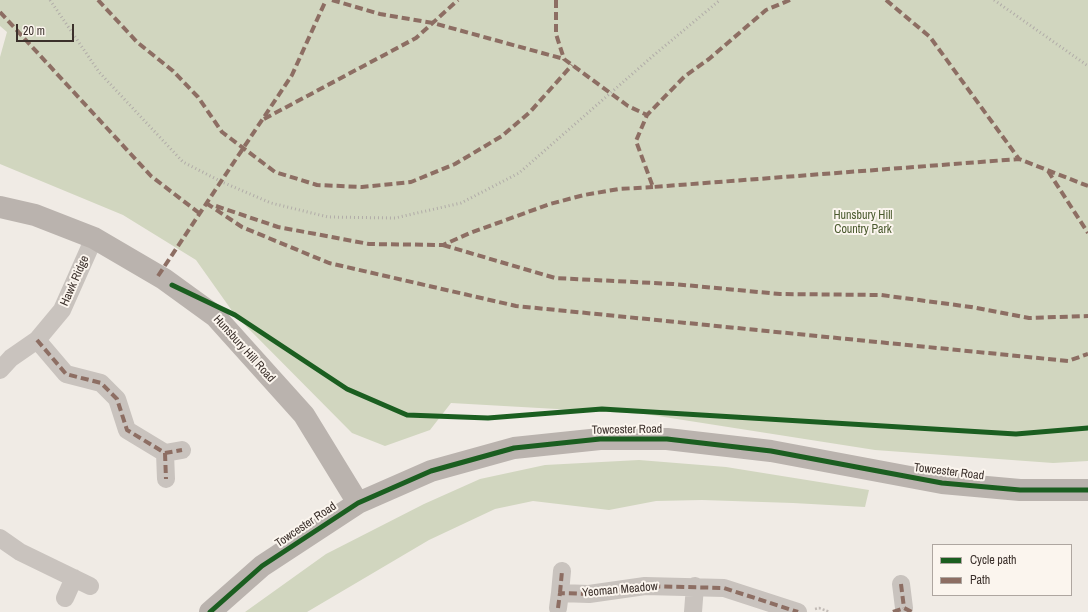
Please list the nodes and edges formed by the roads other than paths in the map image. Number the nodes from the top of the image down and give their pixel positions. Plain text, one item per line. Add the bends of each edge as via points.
1 (0, 207) edge
2 (94, 238) junction
3 (37, 340) junction
4 (0, 370) edge
5 (182, 450) dead end
6 (165, 453) junction
7 (166, 479) dead end
8 (1088, 490) edge
9 (358, 503) junction
10 (0, 538) edge
11 (562, 571) dead end
12 (901, 584) dead end
13 (694, 586) junction
14 (65, 598) dead end
15 (778, 610) edge
16 (903, 611) edge
17 (210, 612) edge
18 (693, 612) edge
19 (798, 612) edge

1 - 2 street, Hunsbury Hill Road via 35,215
2 - 3 street, Hawk Ridge via 62,310
2 - 9 street, Hunsbury Hill Road via 164,279 214,316 304,415
3 - 4 street, Hawk Ridge via 11,358
3 - 6 street via 66,374 102,383 117,399 127,430
5 - 6 street
6 - 7 street
8 - 9 street, Towcester Road via 1020,490 942,483 771,451 667,439 600,439 514,448 431,471
9 - 17 street, Towcester Road via 262,566
10 - 14 street via 20,552 82,582
11 - 13 street, Yeoman Meadow via 559,601 645,586
12 - 16 street
13 - 15 street, Yeoman Meadow via 724,588
13 - 18 street
15 - 19 street, Yeoman Meadow

